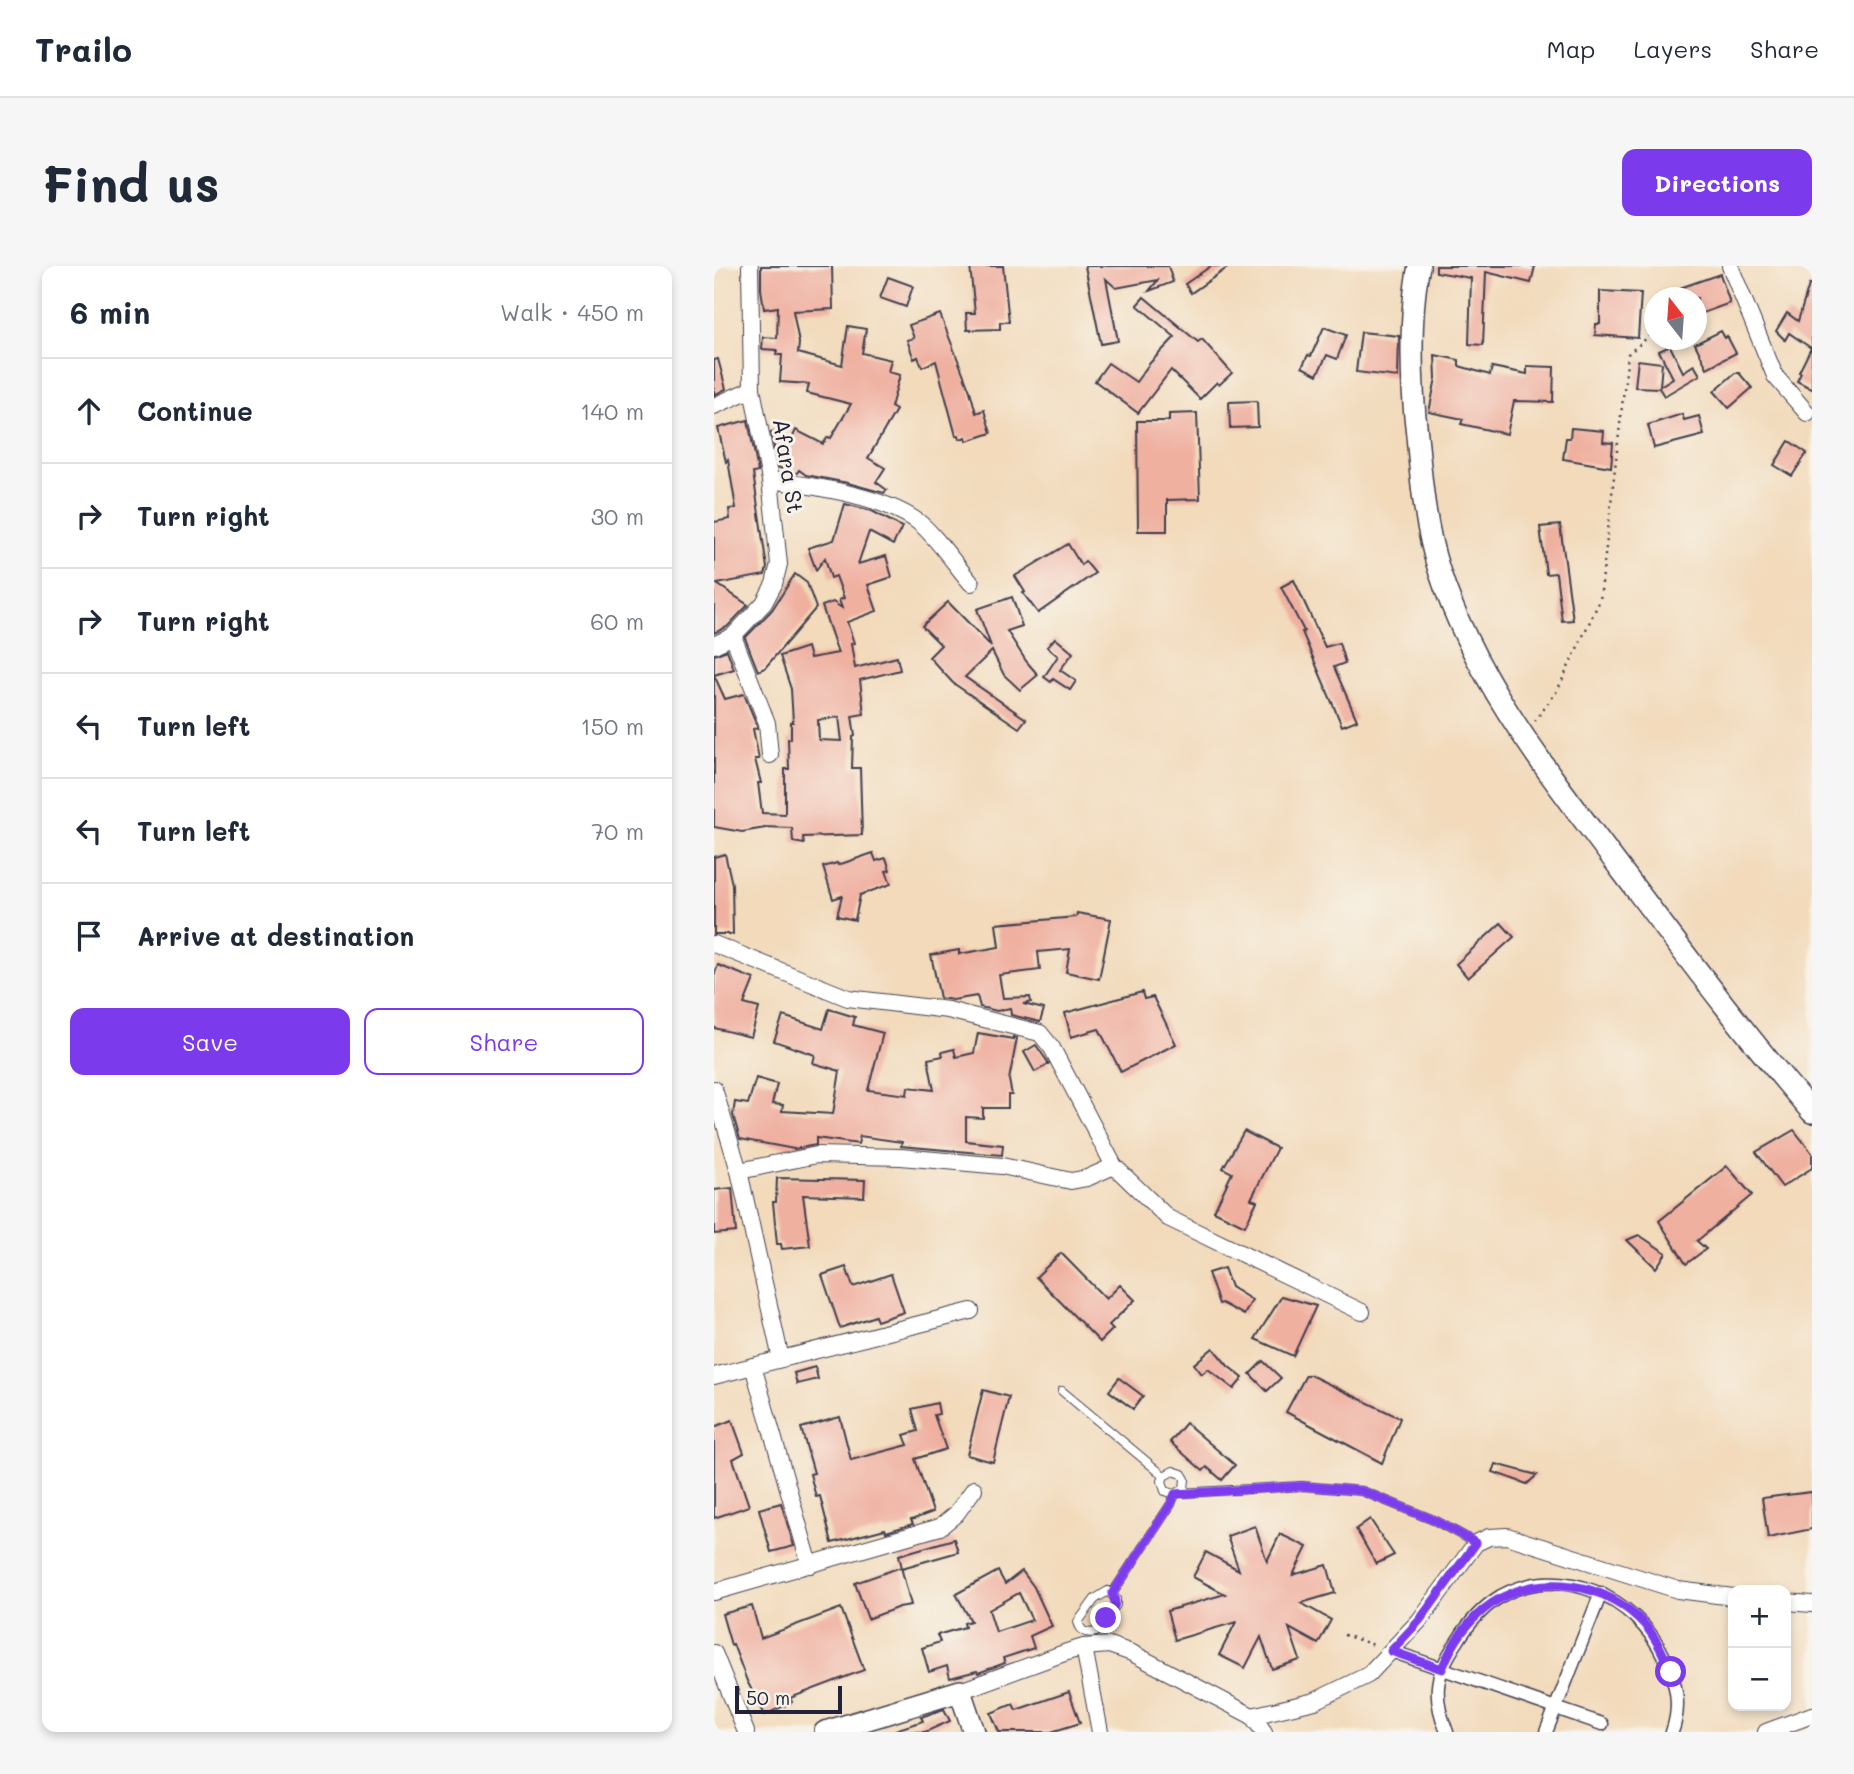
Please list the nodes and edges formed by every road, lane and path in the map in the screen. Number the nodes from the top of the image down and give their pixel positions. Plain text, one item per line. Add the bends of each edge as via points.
1 (750, 266) edge
2 (1419, 266) edge
3 (1730, 266) edge
4 (1644, 340) edge
5 (752, 389) junction
6 (714, 406) edge
7 (1807, 413) dead end
8 (769, 480) junction
9 (971, 583) dead end
10 (733, 636) junction
11 (714, 645) edge
12 (1523, 737) junction
13 (770, 755) dead end
14 (714, 944) edge
15 (714, 1089) edge
16 (1812, 1112) edge
17 (1114, 1166) junction
18 (739, 1171) junction
19 (971, 1311) dead end
20 (1362, 1312) dead end
21 (781, 1359) junction
22 (753, 1366) junction
23 (714, 1376) edge
24 (1062, 1391) dead end
25 (1164, 1476) junction
26 (974, 1489) dead end
27 (1177, 1493) junction
28 (1476, 1543) junction
29 (810, 1565) junction
30 (714, 1592) edge
31 (1601, 1593) junction
32 (1112, 1594) junction
33 (1728, 1597) edge
34 (1791, 1602) edge
35 (1812, 1604) edge
36 (1344, 1635) dead end
37 (1084, 1639) junction
38 (1391, 1651) junction
39 (714, 1653) edge
40 (1442, 1669) junction
41 (960, 1691) junction
42 (1555, 1708) junction
43 (1812, 1715) edge
44 (1252, 1716) junction
45 (1602, 1724) dead end
46 (746, 1732) edge
47 (825, 1732) edge
48 (975, 1732) edge
49 (1100, 1732) edge
50 (1264, 1732) edge
51 (1447, 1732) edge
52 (1546, 1732) edge
53 (1672, 1732) edge
54 (1766, 1732) edge

1 - 5 street, Afara St
2 - 12 street via 1413,398 1423,493 1438,569 1473,652
3 - 7 street via 1775,376
4 - 12 path via 1628,354 1600,600 1557,691
5 - 6 street
5 - 8 street, Afara St
8 - 9 street via 855,495 898,511 918,522
8 - 10 street, Afara St via 779,564 764,603
10 - 11 street, Afara St
10 - 13 street via 767,723
12 - 16 street via 1692,965
14 - 17 street via 848,998 948,1010 1040,1033
15 - 18 street
17 - 18 street via 1071,1181 989,1165 817,1155
17 - 20 street via 1168,1218
18 - 21 street
19 - 21 street
21 - 22 street
22 - 23 street
22 - 29 street
24 - 25 lane
25 - 27 lane via 1165,1491
25 - 27 lane via 1173,1471 1182,1474 1185,1484
26 - 29 street via 940,1527
27 - 28 lane via 1302,1486 1362,1491
27 - 32 lane
28 - 33 street via 1507,1536 1678,1590
28 - 38 street
29 - 30 street
31 - 40 street via 1552,1584 1502,1596 1464,1631
31 - 42 street
31 - 53 street via 1636,1616 1663,1655 1679,1701
32 - 37 lane via 1116,1605 1096,1632
32 - 37 lane via 1102,1593 1078,1622
34 - 35 street
36 - 38 path
37 - 41 street via 1067,1652
37 - 44 street via 1132,1653
37 - 49 street
38 - 40 street
38 - 44 street via 1368,1675 1315,1701
39 - 46 street
40 - 42 street
40 - 51 street via 1438,1706
41 - 47 street
41 - 48 street
42 - 45 street
42 - 52 street
43 - 54 street
44 - 50 street

